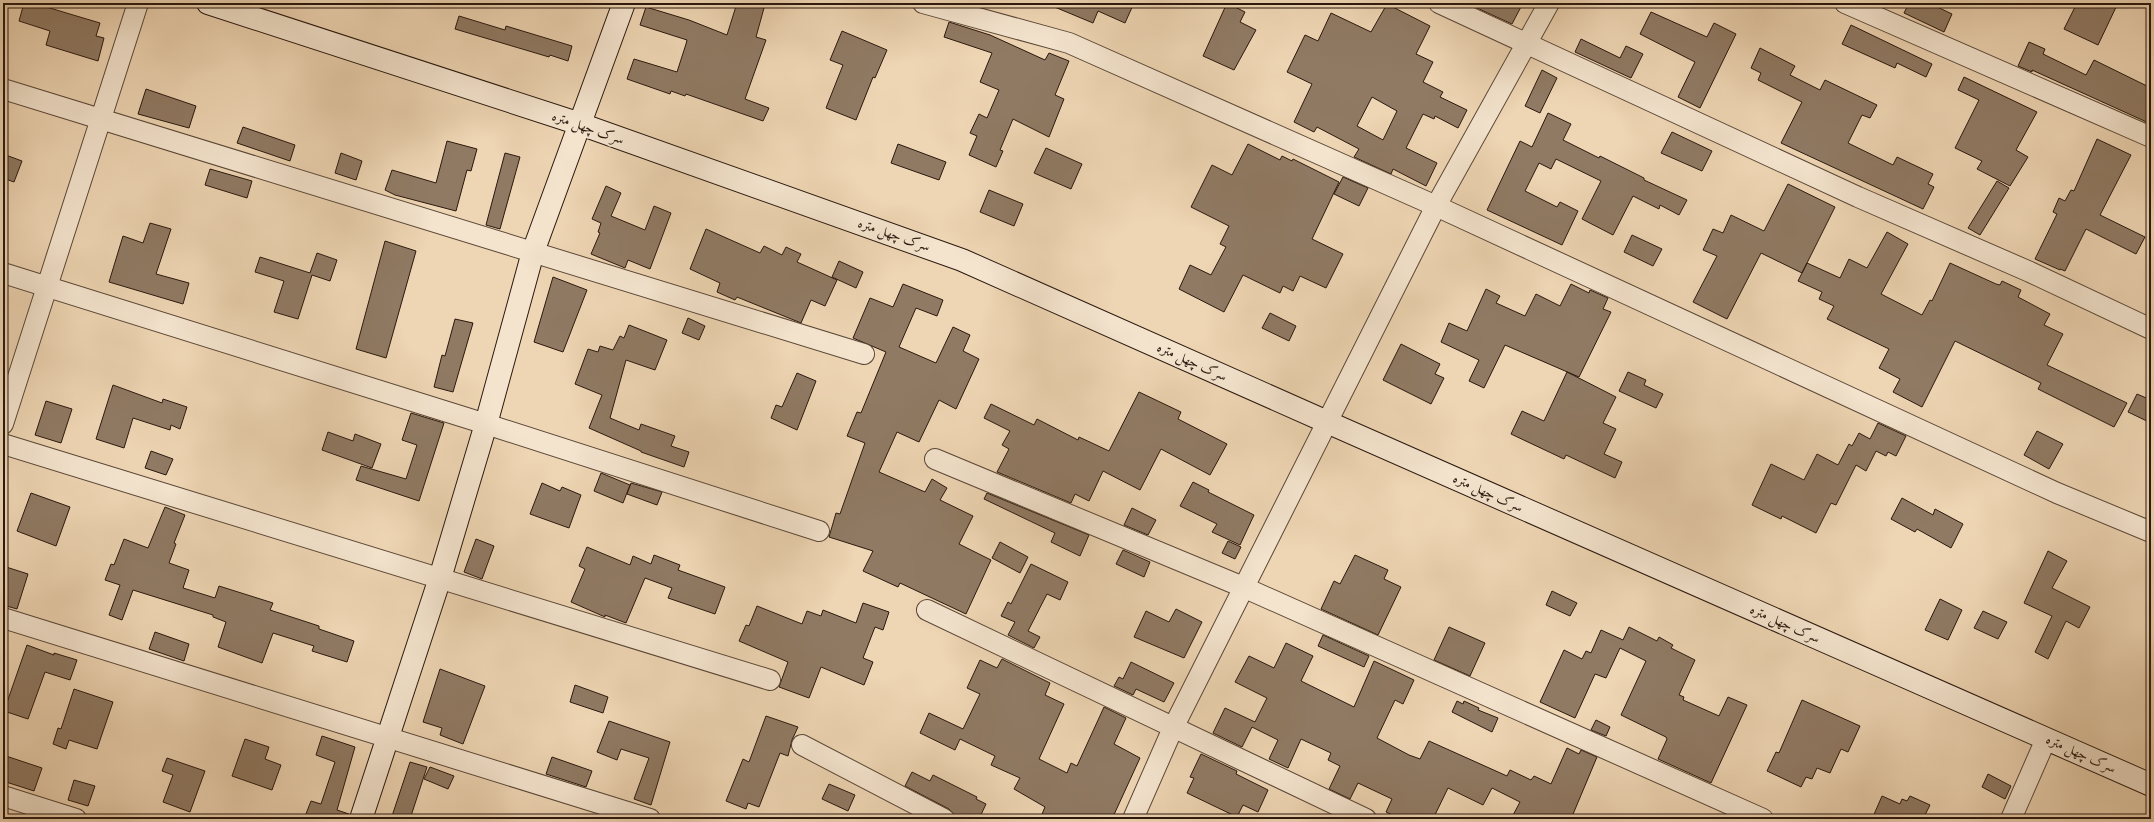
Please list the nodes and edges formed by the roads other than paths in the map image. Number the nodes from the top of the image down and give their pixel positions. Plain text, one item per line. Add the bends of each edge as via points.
1 (138, 3) edge
2 (208, 3) edge
3 (624, 3) edge
4 (923, 3) edge
5 (1439, 3) edge
6 (1549, 3) edge
7 (1845, 3) edge
8 (1526, 43) junction
9 (3, 89) edge
10 (101, 119) junction
11 (580, 124) junction
12 (2151, 137) edge
13 (1436, 206) junction
14 (533, 252) junction
15 (3, 273) edge
16 (47, 287) junction
17 (2151, 329) edge
18 (864, 354) dead end
19 (1327, 422) junction
20 (3, 424) edge
21 (486, 424) junction
22 (3, 444) edge
23 (935, 459) dead end
24 (819, 531) dead end
25 (2151, 532) edge
26 (440, 578) junction
27 (1243, 587) junction
28 (927, 610) dead end
29 (3, 618) edge
30 (770, 680) dead end
31 (1173, 728) junction
32 (387, 736) junction
33 (2046, 739) junction
34 (802, 745) dead end
35 (2151, 785) edge
36 (3, 796) edge
37 (76, 819) edge
38 (361, 819) edge
39 (650, 819) edge
40 (944, 819) edge
41 (1133, 819) edge
42 (1366, 819) edge
43 (1763, 819) edge
44 (2012, 819) edge

1 - 10 street
2 - 11 street, سرک چهل متره
3 - 11 street
4 - 13 street via 1069,44
5 - 8 street
6 - 8 street
7 - 12 street
8 - 13 street
8 - 17 street
9 - 10 street
10 - 14 street
10 - 16 street
11 - 14 street
11 - 19 street, سرک چهل متره via 962,260
13 - 19 street
13 - 25 street via 2057,493
14 - 18 street
14 - 21 street
15 - 16 street
16 - 20 street
16 - 21 street
19 - 27 street
19 - 33 street, سرک چهل متره
21 - 24 street
21 - 26 street
22 - 26 street
23 - 27 street
26 - 30 street
26 - 32 street
27 - 31 street
27 - 43 street
28 - 31 street
29 - 32 street
31 - 41 street
31 - 42 street
32 - 38 street
32 - 39 street
33 - 35 street, سرک چهل متره
33 - 44 street
34 - 40 street
36 - 37 street

